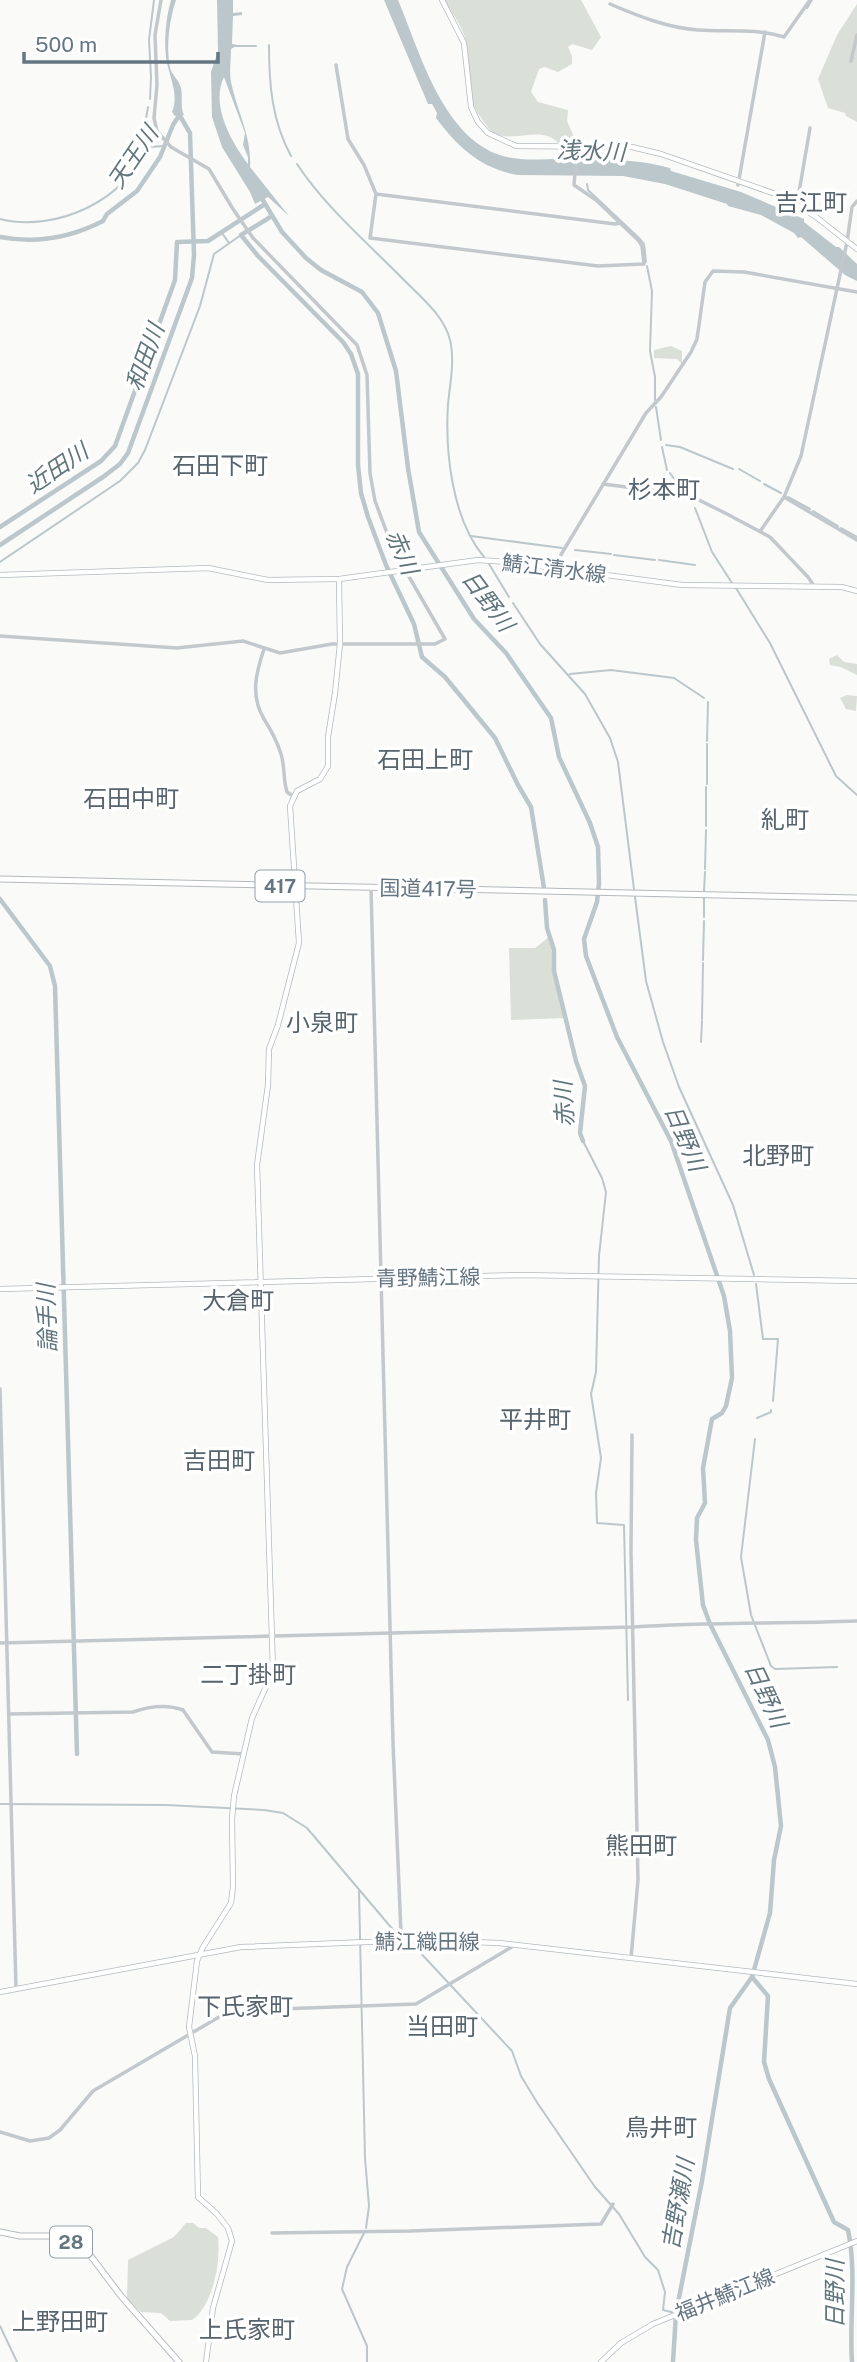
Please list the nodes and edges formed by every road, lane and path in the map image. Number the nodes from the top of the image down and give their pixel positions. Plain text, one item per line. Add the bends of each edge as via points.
1 (160, 0) edge
2 (442, 0) edge
3 (810, 0) edge
4 (610, 4) dead end
5 (765, 31) junction
6 (857, 34) edge
7 (851, 61) dead end
8 (336, 65) dead end
9 (810, 128) dead end
10 (577, 149) junction
11 (738, 183) junction
12 (376, 194) junction
13 (857, 201) edge
14 (797, 204) junction
15 (620, 223) junction
16 (847, 243) junction
17 (857, 249) edge
18 (837, 289) junction
19 (857, 292) edge
20 (603, 484) junction
21 (784, 497) junction
22 (761, 530) junction
23 (857, 540) edge
24 (553, 568) junction
25 (405, 569) junction
26 (0, 575) edge
27 (340, 579) junction
28 (814, 586) junction
29 (857, 591) edge
30 (0, 636) edge
31 (340, 644) junction
32 (264, 649) junction
33 (293, 796) junction
34 (0, 879) edge
35 (296, 886) junction
36 (371, 888) junction
37 (857, 898) edge
38 (380, 1278) junction
39 (857, 1281) edge
40 (259, 1282) junction
41 (0, 1289) edge
42 (0, 1389) edge
43 (632, 1436) dead end
44 (857, 1621) edge
45 (633, 1627) junction
46 (390, 1632) junction
47 (272, 1635) junction
48 (0, 1643) edge
49 (7, 1643) junction
50 (9, 1714) junction
51 (244, 1754) junction
52 (401, 1933) dead end
53 (515, 1945) junction
54 (199, 1954) junction
55 (631, 1958) junction
56 (857, 1984) edge
57 (16, 1989) junction
58 (0, 1992) edge
59 (189, 2033) junction
60 (0, 2132) edge
61 (613, 2204) dead end
62 (0, 2232) edge
63 (272, 2233) dead end
64 (857, 2241) edge
65 (179, 2362) edge
66 (206, 2362) edge
67 (601, 2362) edge

1 - 25 street via 155,35 157,131 164,142 209,169 250,234 348,335 361,355 367,375 372,488 384,530
2 - 10 main road via 464,43 471,107 478,122 488,133 516,146
3 - 5 street via 784,37
4 - 5 street via 639,17 692,29
5 - 11 street
6 - 7 street
8 - 12 street via 348,139
9 - 14 street
10 - 11 main road via 640,149
10 - 15 street via 574,185
11 - 14 main road
12 - 15 street
12 - 15 street via 370,238 598,266 644,264 642,246
13 - 16 street
14 - 16 main road
16 - 17 main road
16 - 18 street
18 - 19 street
18 - 20 street via 744,272 711,273 705,282 691,352 646,413
18 - 21 street via 801,456
20 - 22 street via 688,495
20 - 24 street
21 - 22 street
21 - 23 street
22 - 28 street
24 - 25 main road, 鯖江清水線 via 468,561
24 - 28 main road, 鯖江清水線 via 682,584
25 - 27 main road, 鯖江清水線
25 - 31 street via 445,639 435,644
26 - 27 main road, 鯖江清水線 via 208,568 268,580
27 - 31 main road
28 - 29 main road, 鯖江清水線
30 - 32 street via 182,648 243,641
31 - 32 street via 290,652
31 - 33 main road via 327,769 318,781
32 - 33 street via 254,680 256,699 282,756 286,789
33 - 35 main road
34 - 35 main road, 国道417号 / 417
35 - 36 main road, 国道417号 / 417
35 - 40 main road via 299,943 269,1049 257,1165
36 - 37 main road, 国道417号 / 417
36 - 38 street
38 - 39 main road, 青野鯖江線 via 522,1275
38 - 40 main road, 青野鯖江線
38 - 46 street
40 - 41 main road, 青野鯖江線
40 - 47 main road
42 - 49 street
43 - 45 street
44 - 45 street
45 - 46 street
45 - 55 street via 638,1880
46 - 47 street
46 - 52 street
47 - 49 street
47 - 51 main road via 273,1671 252,1718
48 - 49 street
49 - 50 street
50 - 51 street via 176,1707 183,1710 212,1752
50 - 57 street
51 - 54 main road via 233,1809 232,1903
53 - 54 main road, 鯖江織田線 via 417,1940 265,1944
53 - 55 main road, 鯖江織田線
53 - 59 street via 416,2004 279,2008 224,2016
54 - 57 main road, 鯖江織田線
54 - 59 main road
55 - 56 main road, 鯖江織田線
57 - 58 main road, 鯖江織田線
59 - 60 street via 93,2091 49,2138 30,2141
59 - 66 main road via 195,2056 198,2197 218,2214 232,2241 212,2308
61 - 63 street via 601,2224
62 - 65 main road, 28 via 50,2236 81,2248
64 - 67 main road, 福井鯖江線 via 668,2318 633,2335

